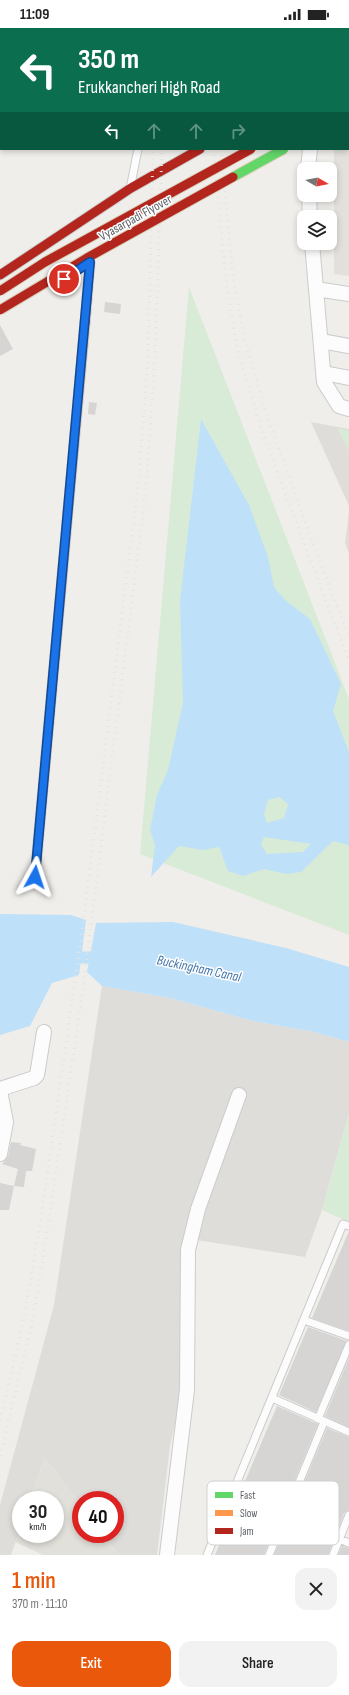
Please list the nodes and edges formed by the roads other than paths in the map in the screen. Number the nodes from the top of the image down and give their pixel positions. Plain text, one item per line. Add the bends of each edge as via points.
1 (138, 150) edge
2 (198, 150) edge
3 (249, 150) edge
4 (282, 150) edge
5 (310, 150) edge
6 (309, 162) edge
7 (130, 188) junction
8 (88, 218) junction
9 (313, 250) edge
10 (90, 262) junction
11 (0, 275) edge
12 (316, 289) junction
13 (0, 291) edge
14 (349, 294) edge
15 (0, 310) edge
16 (0, 320) edge
17 (321, 341) junction
18 (349, 346) edge
19 (324, 374) junction
20 (349, 378) edge
21 (349, 409) edge
22 (35, 877) dead end
23 (44, 1032) dead end
24 (0, 1090) edge
25 (239, 1095) dead end
26 (0, 1154) edge
27 (349, 1226) edge
28 (304, 1320) junction
29 (349, 1336) edge
30 (349, 1344) edge
31 (272, 1398) junction
32 (321, 1421) junction
33 (349, 1432) edge
34 (238, 1481) edge
35 (298, 1481) edge
36 (349, 1515) edge
37 (339, 1539) joint
38 (349, 1543) edge
39 (211, 1545) edge
40 (273, 1545) edge
41 (336, 1545) edge
42 (167, 1555) edge
43 (207, 1555) edge
44 (269, 1555) edge
45 (332, 1555) edge

1 - 7 lane
2 - 7 street
3 - 13 street, Vyasarpadi Flyover, bridge via 45,262
4 - 15 street, Vyasarpadi Flyover, bridge via 87,258
5 - 6 street
7 - 8 street
8 - 10 street via 97,245 95,256
8 - 11 street
9 - 12 street
10 - 16 street
10 - 22 street
12 - 14 street
12 - 17 street
17 - 18 street
17 - 19 street
19 - 20 street
19 - 21 street via 324,382 339,406
23 - 24 street via 37,1075
24 - 26 street via 6,1122
25 - 42 street via 198,1210 188,1250 187,1390
27 - 28 lane via 343,1224
28 - 29 lane
28 - 31 lane
30 - 32 lane
31 - 32 lane
31 - 34 lane
32 - 33 lane
32 - 35 lane
36 - 37 lane
37 - 38 lane
39 - 43 lane
40 - 44 lane
41 - 45 lane

